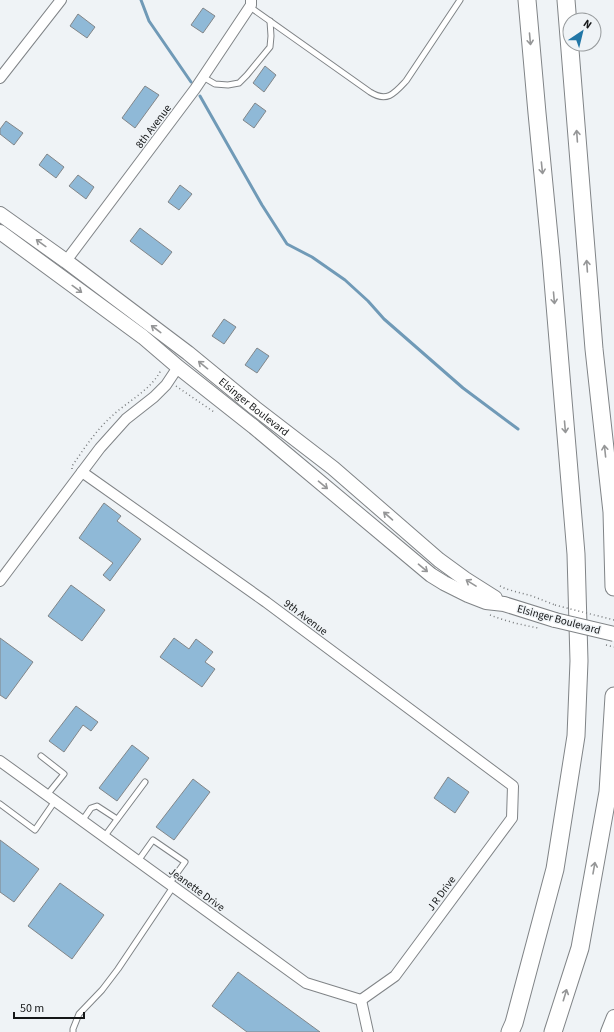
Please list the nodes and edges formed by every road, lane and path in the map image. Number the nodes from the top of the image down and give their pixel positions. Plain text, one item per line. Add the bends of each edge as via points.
1 (61, 0) edge
2 (460, 0) edge
3 (527, 0) edge
4 (566, 0) edge
5 (251, 3) edge
6 (270, 22) junction
7 (203, 77) junction
8 (0, 78) edge
9 (0, 214) edge
10 (0, 232) edge
11 (66, 261) junction
12 (188, 353) junction
13 (178, 367) junction
14 (177, 387) dead end
15 (216, 412) dead end
16 (254, 428) junction
17 (333, 468) junction
18 (82, 472) junction
19 (0, 581) edge
20 (495, 584) dead end
21 (614, 587) edge
22 (504, 604) junction
23 (614, 620) edge
24 (614, 634) edge
25 (614, 696) edge
26 (41, 756) dead end
27 (0, 761) edge
28 (145, 782) dead end
29 (513, 786) joint
30 (51, 798) junction
31 (0, 804) edge
32 (117, 819) junction
33 (82, 821) junction
34 (104, 837) junction
35 (138, 861) junction
36 (171, 885) junction
37 (362, 1000) junction
38 (614, 1017) edge
39 (73, 1032) edge
40 (368, 1032) edge
41 (510, 1032) edge
42 (554, 1032) edge
43 (608, 1032) edge

1 - 8 street
2 - 6 lane via 406,81 396,91 383,98 370,92
3 -> 41 highway via 576,554 579,661 576,736 554,869
21 -> 4 highway via 612,512 594,349
5 - 6 lane
5 - 7 street, 8th Avenue
6 - 7 lane via 270,47 239,83 215,84
7 - 11 street, 8th Avenue
11 -> 9 street, Elsinger Boulevard
10 -> 13 street, Elsinger Boulevard via 143,337
12 -> 11 street, Elsinger Boulevard
12 - 13 street
17 -> 12 street, Elsinger Boulevard
13 - 16 street, Elsinger Boulevard
13 - 18 street via 154,397 126,419
14 - 15 path
16 - 17 street via 273,436 314,467
16 -> 22 street, Elsinger Boulevard via 431,575 468,595 486,602
22 -> 17 street, Elsinger Boulevard via 439,560
18 - 19 street
18 - 29 street, 9th Avenue via 266,602
20 - 23 path, bridge
22 - 24 street, Elsinger Boulevard, bridge via 555,620
42 -> 25 highway via 580,948 607,800
26 - 30 lane via 64,774
27 - 30 street, Jeanette Drive
28 - 32 lane
29 - 37 street, J R Drive via 512,818 395,976
30 - 31 lane via 35,830
30 - 33 street, Jeanette Drive
32 - 33 lane via 97,806 92,808
32 - 34 lane
33 - 34 street, Jeanette Drive
34 - 35 street, Jeanette Drive
35 - 36 street, Jeanette Drive
35 - 36 lane via 153,840 185,862
36 - 37 street, Jeanette Drive via 306,983
36 - 39 lane via 118,969 79,1014
37 - 40 street
38 - 43 street

